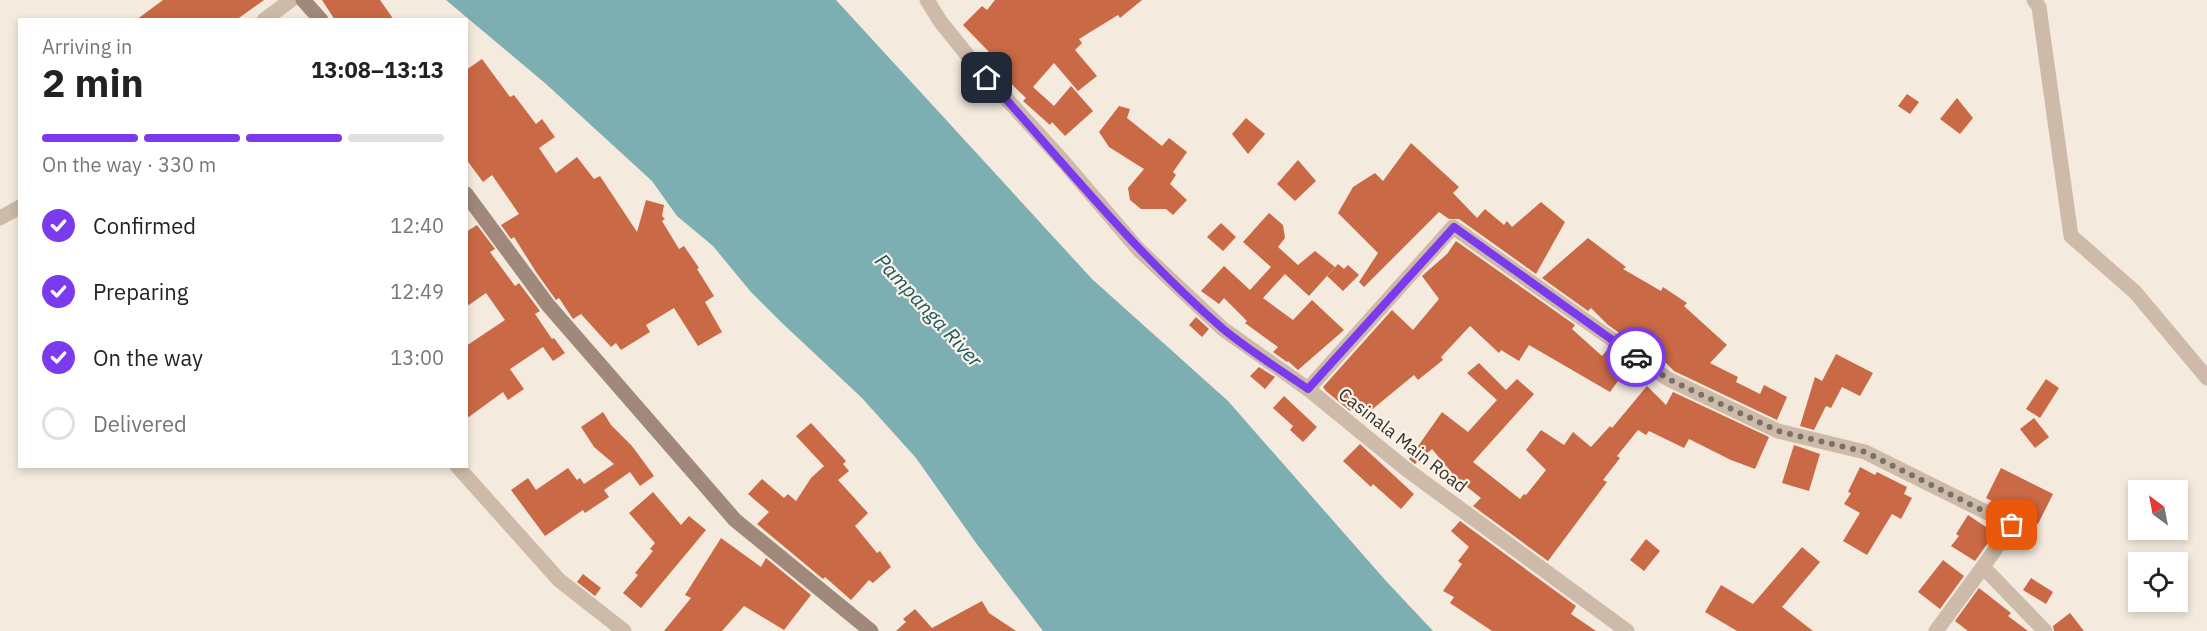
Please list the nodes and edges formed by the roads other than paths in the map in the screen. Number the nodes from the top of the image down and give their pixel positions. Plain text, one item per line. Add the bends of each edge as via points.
1 (291, 0) edge
2 (303, 0) edge
3 (927, 0) edge
4 (2034, 0) edge
5 (267, 18) edge
6 (319, 18) edge
7 (468, 197) edge
8 (18, 208) edge
9 (0, 218) edge
10 (2207, 378) edge
11 (1308, 389) junction
12 (459, 468) edge
13 (1983, 567) junction
14 (624, 631) edge
15 (871, 631) edge
16 (1627, 631) edge
17 (1936, 631) edge
18 (2045, 631) edge

1 - 5 street
2 - 6 main road
3 - 11 street, Casinala Main Road via 972,61 1138,249 1224,329
4 - 10 street via 2039,7 2071,236 2135,292
7 - 15 main road via 548,305 735,520
8 - 9 street
11 - 13 street via 1454,227 1668,379 1778,431 1865,452 2012,525
11 - 16 street, Casinala Main Road via 1458,508
12 - 14 street via 559,580
13 - 17 street
13 - 18 street

